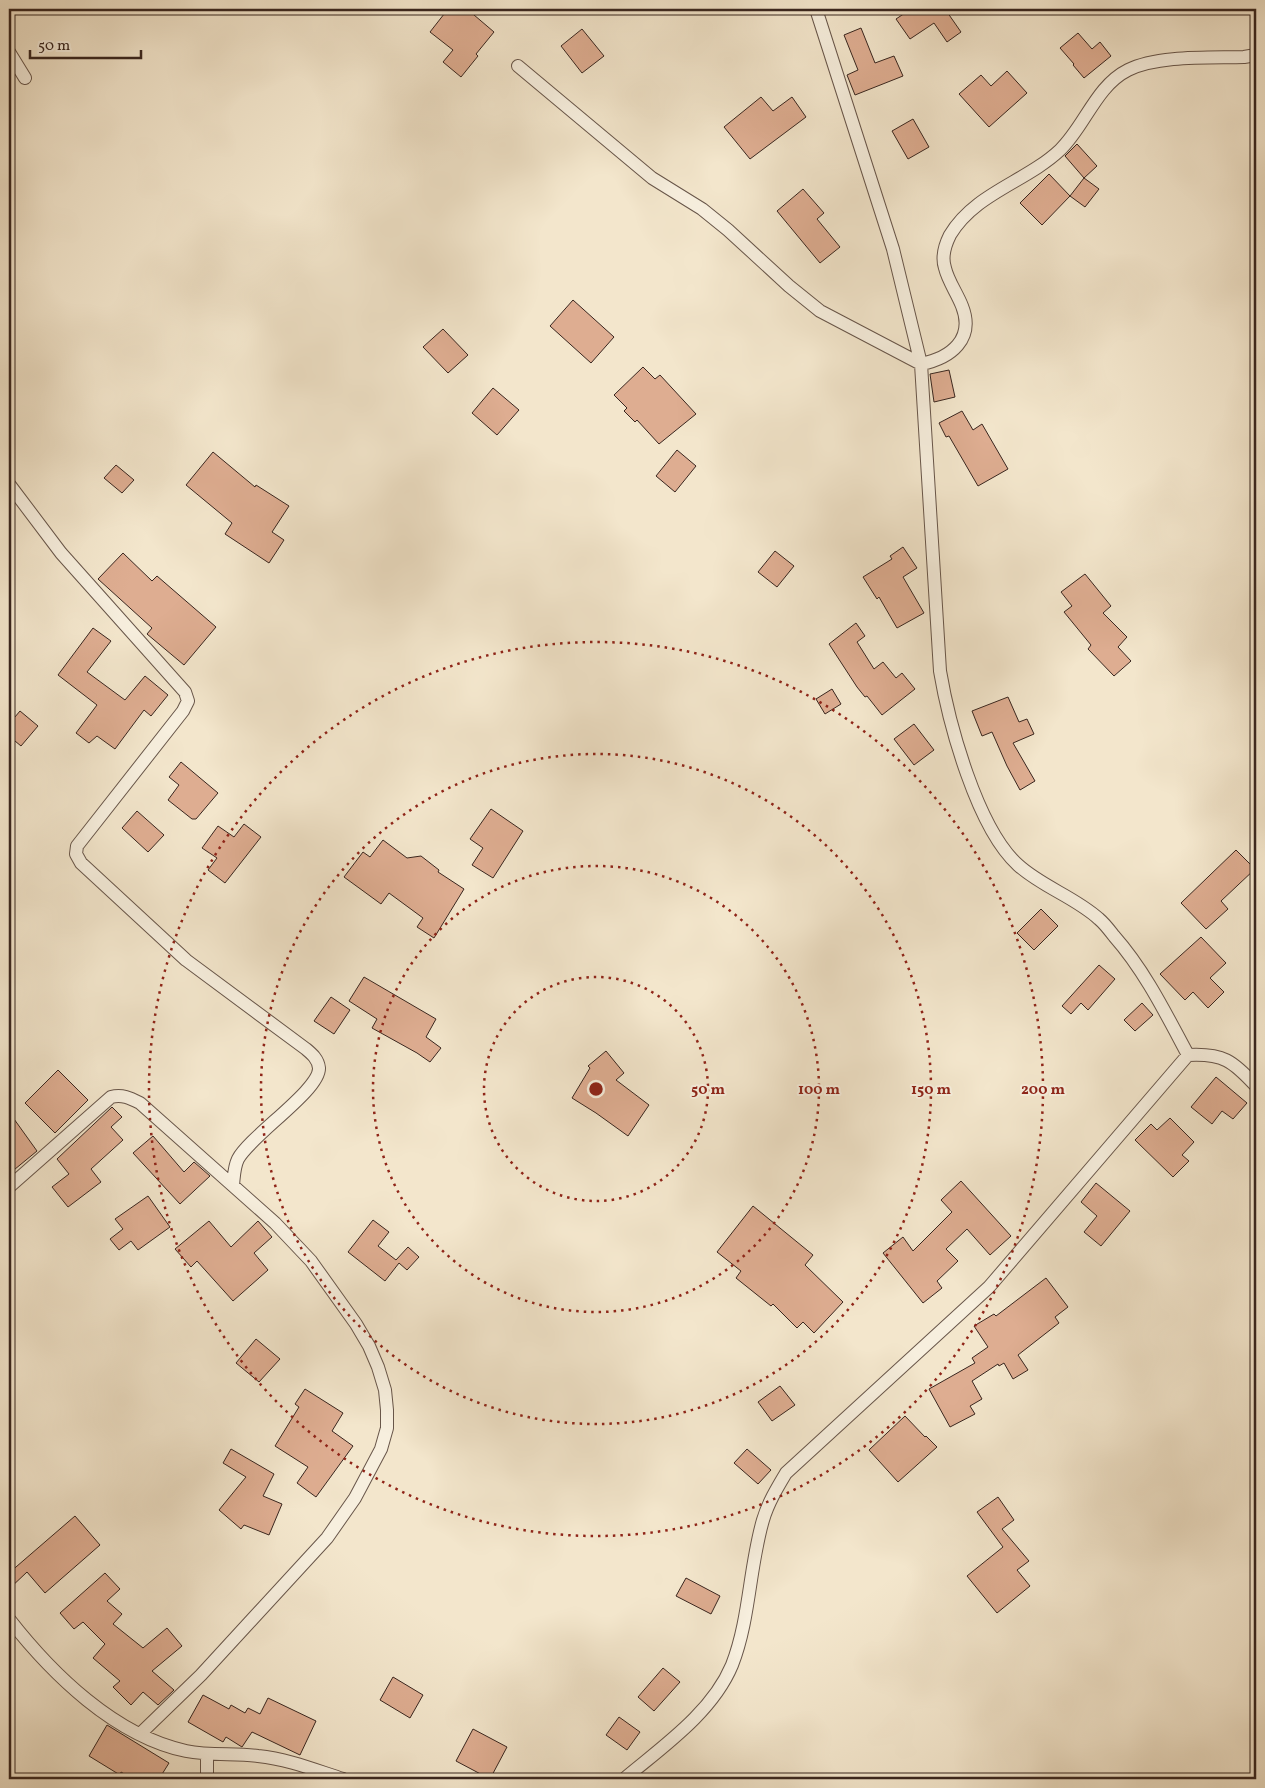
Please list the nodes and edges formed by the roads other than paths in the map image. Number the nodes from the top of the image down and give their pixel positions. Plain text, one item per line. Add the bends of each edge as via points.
1 (816, 9) edge
2 (9, 52) edge
3 (1256, 55) edge
4 (518, 66) dead end
5 (25, 78) dead end
6 (921, 364) junction
7 (9, 484) edge
8 (1188, 1054) junction
9 (1256, 1086) edge
10 (233, 1185) junction
11 (9, 1187) edge
12 (9, 1619) edge
13 (140, 1734) junction
14 (207, 1755) junction
15 (207, 1779) edge
16 (343, 1779) edge
17 (624, 1779) edge

1 - 6 street via 893,249
2 - 5 street
3 - 6 street via 1154,61 1126,70 1106,88 1072,137 1047,162 974,206 951,233 943,254 944,268 963,308 964,331 960,341 946,356
4 - 6 street via 652,178 709,214 820,310
6 - 8 street via 940,671 957,744 981,809 1016,864 1035,880 1100,919 1126,950
7 - 10 street via 61,553 185,692 188,701 77,846 76,854 186,960 306,1049 315,1057 319,1067 311,1084 239,1157
8 - 9 street via 1222,1057 1237,1066
8 - 17 street via 989,1287 786,1473 763,1520 740,1640 723,1682 685,1729
10 - 11 street via 140,1103 117,1095 104,1102
10 - 13 street via 311,1261 356,1324 369,1346 385,1390 386,1428 381,1449 355,1498 327,1538 202,1675
12 - 13 street via 55,1672 84,1699
13 - 14 street via 184,1751
14 - 15 street
14 - 16 street via 275,1758

